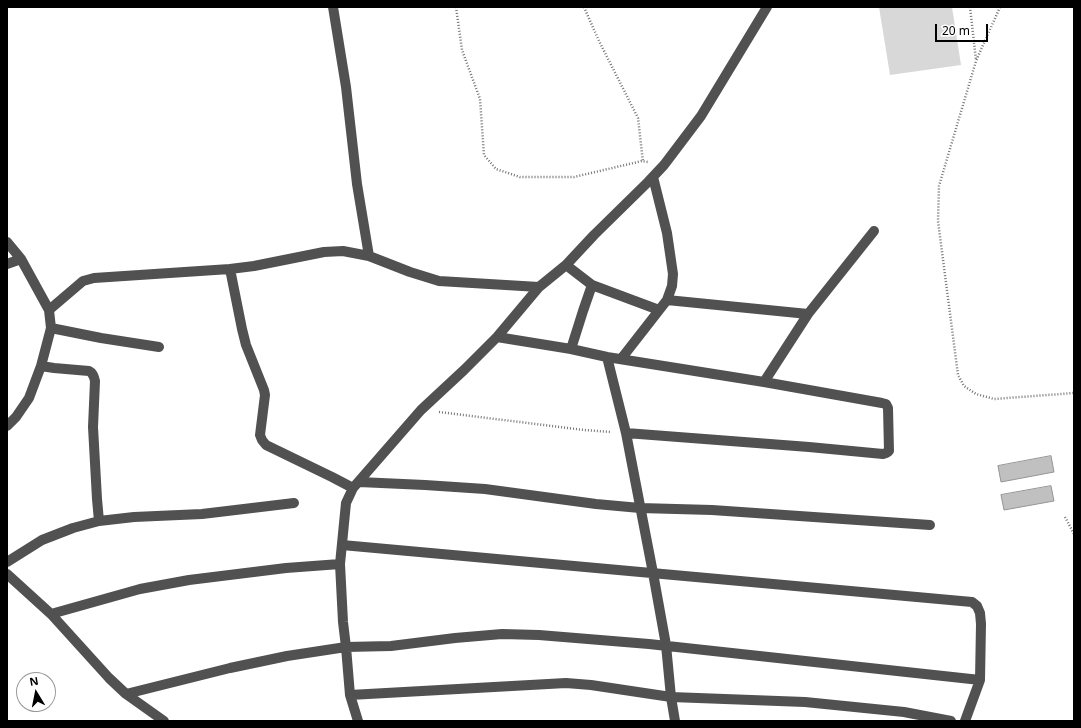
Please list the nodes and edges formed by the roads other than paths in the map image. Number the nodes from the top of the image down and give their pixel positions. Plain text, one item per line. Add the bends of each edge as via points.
1 (333, 7) edge
2 (767, 7) edge
3 (651, 179) junction
4 (874, 232) dead end
5 (7, 242) edge
6 (369, 256) junction
7 (21, 259) junction
8 (7, 264) edge
9 (566, 265) junction
10 (230, 269) junction
11 (592, 285) junction
12 (540, 287) junction
13 (667, 300) junction
14 (49, 310) junction
15 (659, 310) junction
16 (808, 314) junction
17 (51, 328) junction
18 (498, 337) junction
19 (159, 347) dead end
20 (571, 350) junction
21 (607, 357) junction
22 (621, 359) junction
23 (42, 366) junction
24 (764, 382) junction
25 (7, 426) edge
26 (626, 432) junction
27 (356, 485) junction
28 (294, 504) dead end
29 (640, 508) junction
30 (100, 521) junction
31 (930, 525) dead end
32 (342, 545) junction
33 (7, 562) edge
34 (340, 564) junction
35 (653, 572) junction
36 (7, 574) edge
37 (51, 614) junction
38 (666, 645) junction
39 (346, 647) junction
40 (980, 680) junction
41 (126, 694) junction
42 (350, 695) junction
43 (671, 697) junction
44 (164, 721) edge
45 (358, 721) edge
46 (675, 721) edge
47 (951, 721) edge
48 (965, 721) edge

1 - 6 street
2 - 3 street via 701,116
3 - 9 street
3 - 13 street via 668,233 670,248 673,274
4 - 16 street
5 - 7 street
6 - 10 street via 344,251 324,252
6 - 12 street via 439,281
7 - 8 street
7 - 14 street
9 - 11 street
9 - 12 street
10 - 14 street via 94,278 83,281
10 - 27 street via 246,345 265,395 260,435 262,440 266,445
11 - 15 street
11 - 20 street
12 - 18 street
13 - 15 street
13 - 16 street
14 - 17 street
15 - 22 street
16 - 24 street
17 - 19 street
17 - 23 street
18 - 20 street
18 - 27 street via 421,410
20 - 21 street
21 - 22 street
21 - 26 street
22 - 24 street
23 - 25 street via 29,398 16,418
23 - 30 street via 89,371 94,376 93,427
24 - 26 street via 886,404 889,451 882,454
26 - 29 street
27 - 29 street via 425,485 485,489
27 - 32 street via 346,503
28 - 30 street via 210,514
29 - 31 street via 712,510
29 - 35 street
30 - 33 street via 42,540
32 - 34 street
32 - 35 street
34 - 37 street via 286,568 140,589
34 - 39 street
35 - 38 street
35 - 40 street via 972,602 980,613
36 - 37 street
37 - 41 street
38 - 39 street via 502,634 391,646
38 - 40 street
38 - 43 street
39 - 41 street via 287,656
39 - 42 street
40 - 48 street
41 - 44 street
42 - 43 street via 566,683
42 - 45 street
43 - 46 street
43 - 47 street via 805,702 904,712

